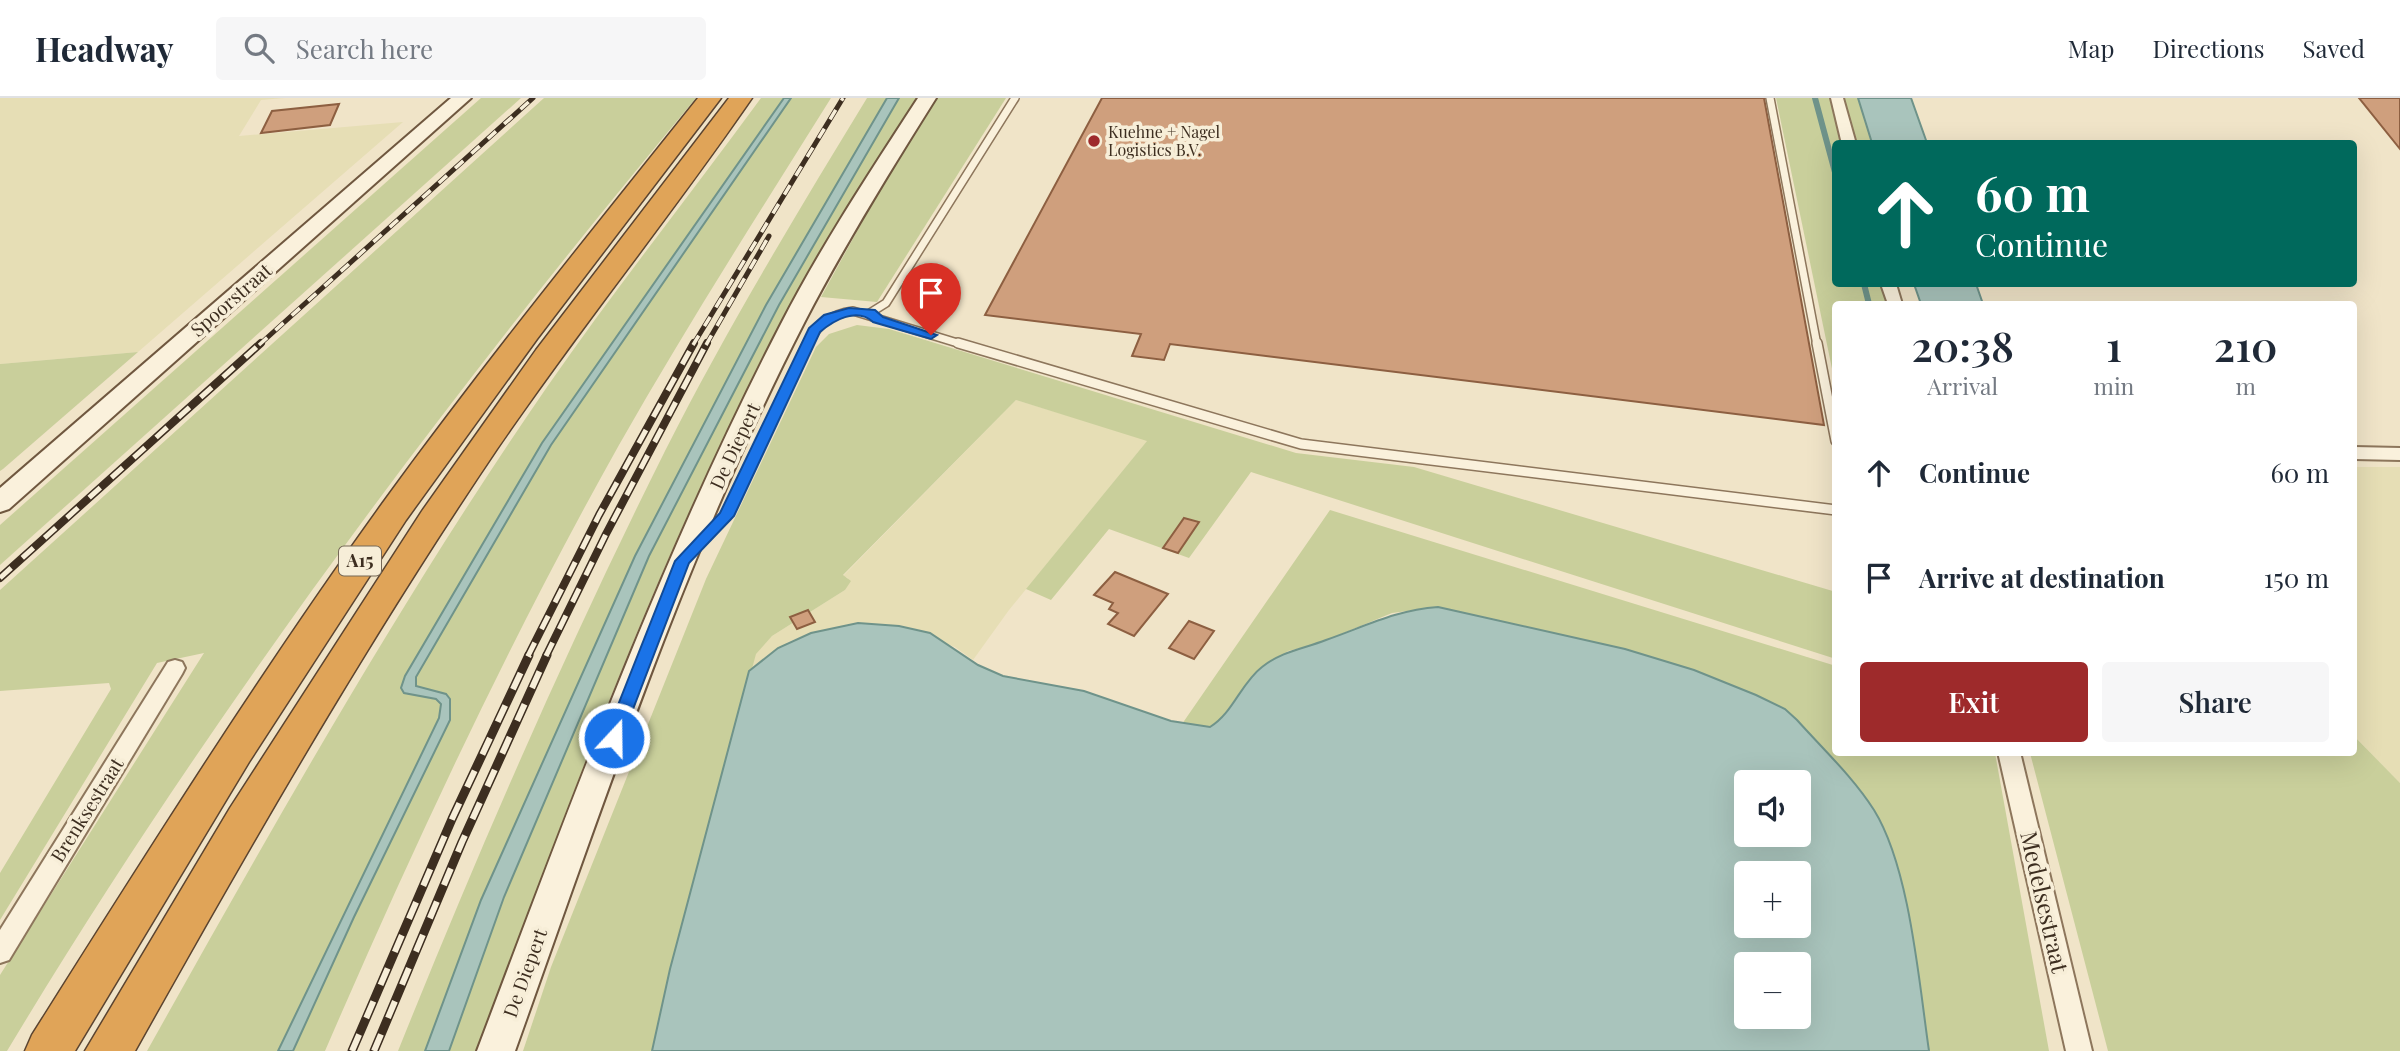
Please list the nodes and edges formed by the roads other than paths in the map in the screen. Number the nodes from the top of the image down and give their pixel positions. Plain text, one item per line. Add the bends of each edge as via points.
1 (462, 98) edge
2 (710, 98) edge
3 (741, 98) edge
4 (927, 98) edge
5 (1015, 98) edge
6 (1770, 98) edge
7 (1837, 98) edge
8 (1848, 140) edge
9 (870, 313) junction
10 (1832, 420) edge
11 (2357, 453) edge
12 (2400, 454) edge
13 (0, 503) edge
14 (1832, 510) edge
15 (682, 561) junction
16 (175, 668) dead end
17 (2010, 756) edge
18 (0, 952) edge
19 (49, 1051) edge
20 (108, 1051) edge
21 (496, 1051) edge
22 (2079, 1051) edge

1 - 13 main road, Spoorstraat
2 - 19 highway, A15 via 529,328 352,573 258,714
3 - 20 highway, A15 via 528,383 432,523 265,785
4 - 15 main road, De Diepert via 812,291
5 - 9 lane via 886,303
6 - 10 lane
7 - 8 street
9 - 14 lane via 1301,444
9 - 15 lane via 839,313 814,331 727,516
11 - 12 street
15 - 21 main road, De Diepert
16 - 18 street, Brenksestraat
17 - 22 street, Medelsestraat

